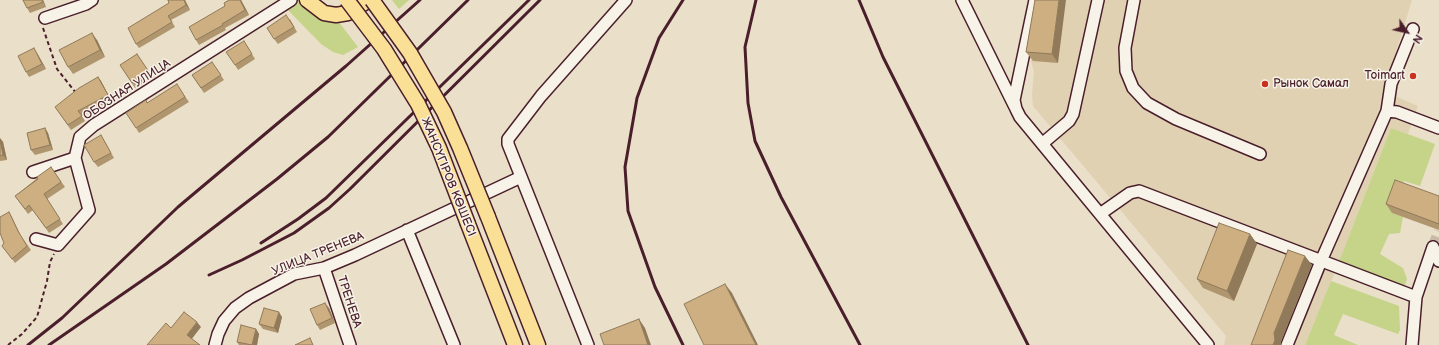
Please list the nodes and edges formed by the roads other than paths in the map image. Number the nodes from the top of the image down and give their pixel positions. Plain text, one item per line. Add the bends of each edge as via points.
1 (92, 0) edge
2 (291, 0) edge
3 (307, 0) edge
4 (347, 0) edge
5 (626, 0) edge
6 (962, 0) edge
7 (1035, 0) edge
8 (1098, 0) edge
9 (1134, 0) edge
10 (368, 1) edge
11 (45, 18) road end
12 (1413, 29) dead end
13 (1016, 110) junction
14 (1387, 111) junction
15 (1439, 128) edge
16 (1043, 143) junction
17 (1260, 154) dead end
18 (75, 158) junction
19 (33, 172) dead end
20 (521, 177) junction
21 (1100, 214) junction
22 (407, 230) junction
23 (36, 239) dead end
24 (1321, 261) junction
25 (1439, 261) edge
26 (324, 268) junction
27 (1416, 297) junction
28 (215, 345) edge
29 (350, 345) edge
30 (454, 345) edge
31 (515, 345) edge
32 (538, 345) edge
33 (588, 345) edge
34 (1208, 345) edge
35 (1288, 345) edge
36 (1412, 345) edge

1 - 11 street
2 - 18 street, ОБОЗНАЯ УЛИЦА via 94,125 80,137
3 - 10 main road via 324,13 336,15 348,13
4 - 31 main road, ЖАНСҮГІРОВ КӨШЕСІ, bridge via 384,49 418,104 439,148
5 - 20 street via 510,134 508,144
6 - 13 street
7 - 13 street via 1014,100
8 - 16 street via 1073,114 1069,121
9 - 17 street via 1125,48 1126,71 1132,88 1147,103 1176,119
10 - 32 main road, ЖАНСҮГІРОВ КӨШЕСІ, bridge via 410,53 444,112
12 - 14 street via 1391,84
13 - 16 street
14 - 15 street via 1397,112
14 - 24 street
16 - 21 street
18 - 19 street
18 - 23 street, ОБОЗНАЯ УЛИЦА via 89,210 58,245
20 - 22 street, УЛИЦА ТРЕНЕВА
20 - 33 street
21 - 24 street via 1130,193 1139,191
21 - 34 street
22 - 26 street, УЛИЦА ТРЕНЕВА
22 - 30 street
24 - 27 street
24 - 35 street
25 - 27 street via 1433,247
26 - 28 street, УЛИЦА ТРЕНЕВА via 294,274 249,298 235,308 224,322
26 - 29 street, ТРЕНЕВА
27 - 36 street

